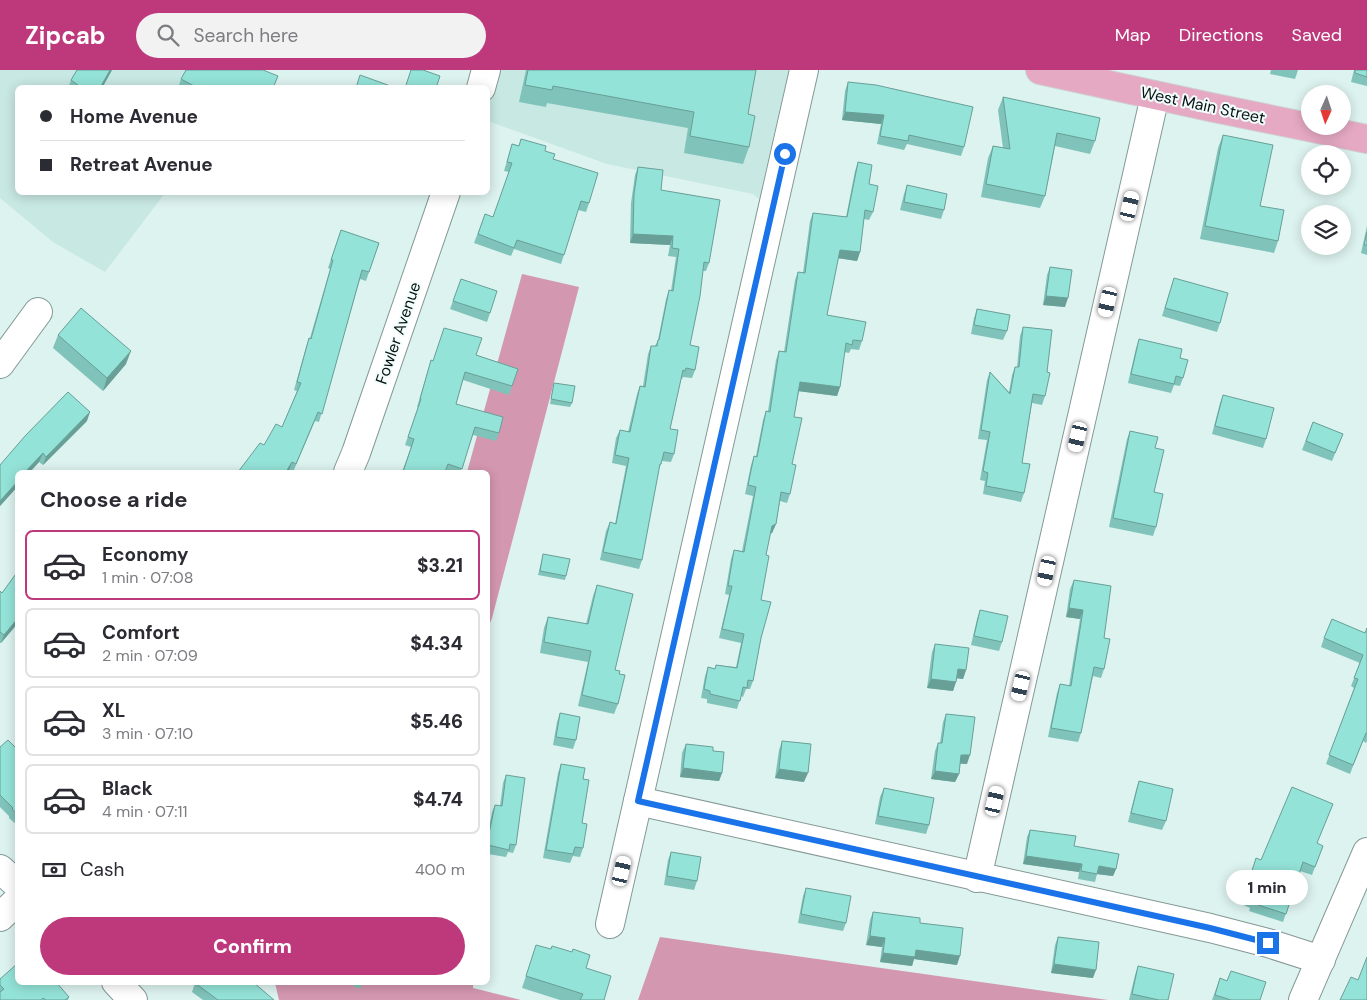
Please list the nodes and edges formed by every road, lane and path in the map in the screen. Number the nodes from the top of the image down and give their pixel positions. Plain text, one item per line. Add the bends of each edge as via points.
1 (486, 70) edge
2 (804, 70) edge
3 (1040, 70) edge
4 (482, 85) edge
5 (1155, 96) junction
6 (1367, 139) edge
7 (445, 195) edge
8 (38, 312) dead end
9 (0, 364) edge
10 (349, 470) edge
11 (638, 801) junction
12 (1367, 852) edge
13 (0, 869) edge
14 (978, 878) junction
15 (15, 882) edge
16 (15, 903) edge
17 (0, 917) edge
18 (610, 924) dead end
19 (1321, 960) junction
20 (119, 985) edge
21 (133, 1000) edge
22 (1303, 1000) edge

1 - 4 street
2 - 11 street
3 - 5 main road, West Main Street
5 - 6 main road, West Main Street
5 - 14 street
7 - 10 street, Fowler Avenue
8 - 9 street
11 - 14 street
11 - 18 street
12 - 19 street
13 - 15 street
14 - 19 street via 1210,928
16 - 17 street
19 - 22 street
20 - 21 street

